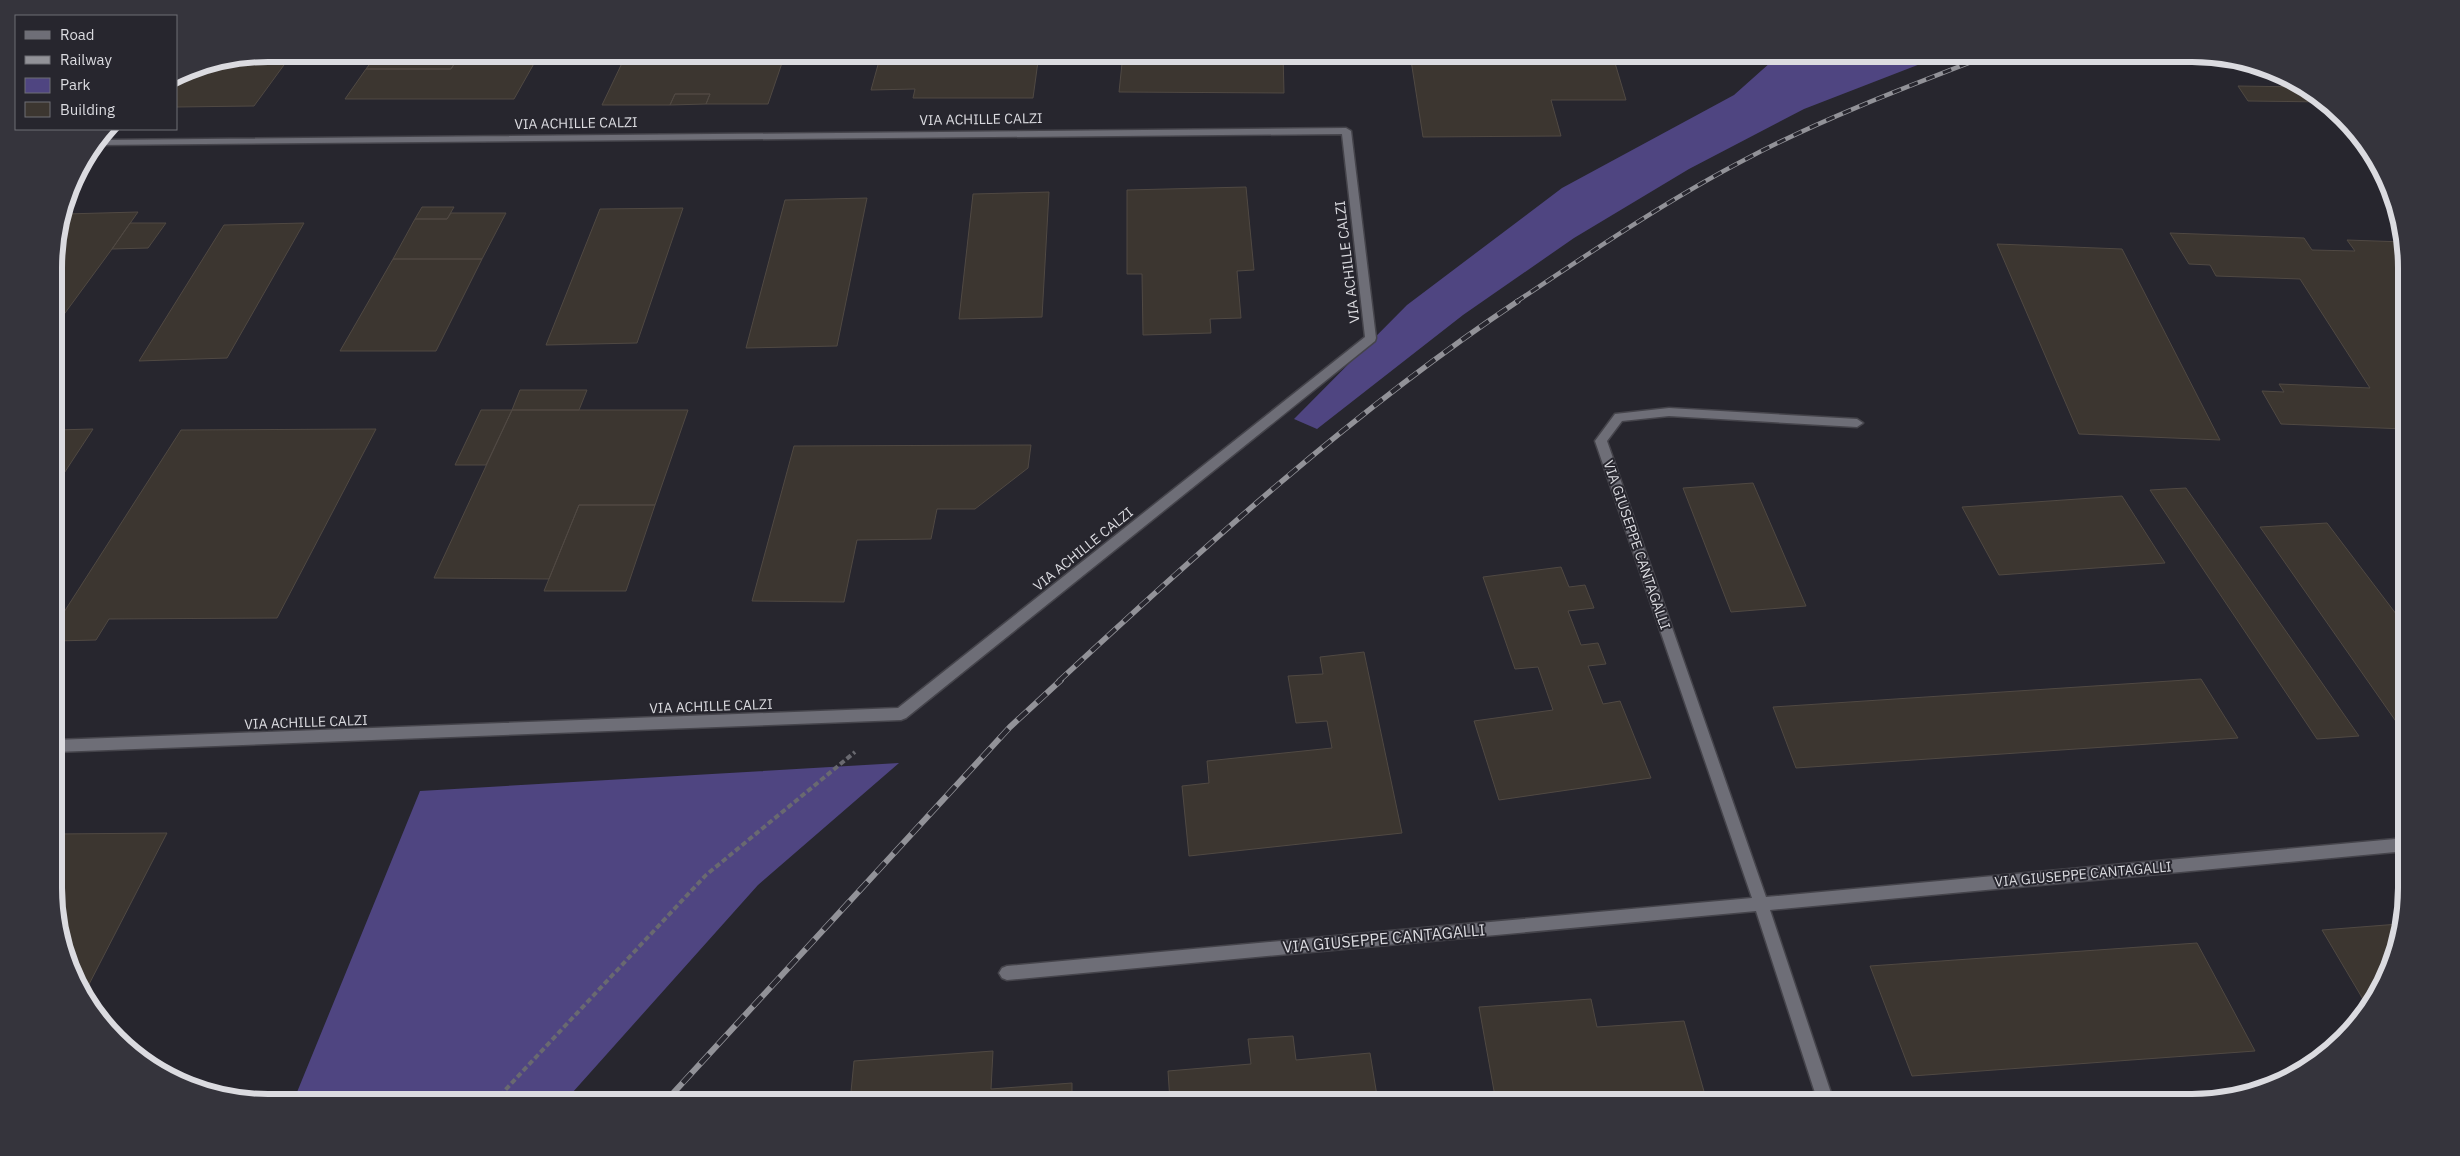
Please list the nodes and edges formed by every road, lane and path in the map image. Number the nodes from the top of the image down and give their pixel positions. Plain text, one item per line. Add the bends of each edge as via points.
1 (105, 143) edge
2 (1857, 423) dead end
3 (62, 746) edge
4 (856, 751) dead end
5 (2398, 846) edge
6 (1760, 904) junction
7 (1006, 973) dead end
8 (501, 1094) edge
9 (1823, 1094) edge

1 - 3 street, VIA ACHILLE CALZI via 1346,131 1371,338 901,714
2 - 6 street, VIA GIUSEPPE CANTAGALLI via 1669,412 1619,417 1601,441
4 - 8 path via 706,875
5 - 6 street, VIA GIUSEPPE CANTAGALLI
6 - 7 street, VIA GIUSEPPE CANTAGALLI
6 - 9 street, VIA GIUSEPPE CANTAGALLI

